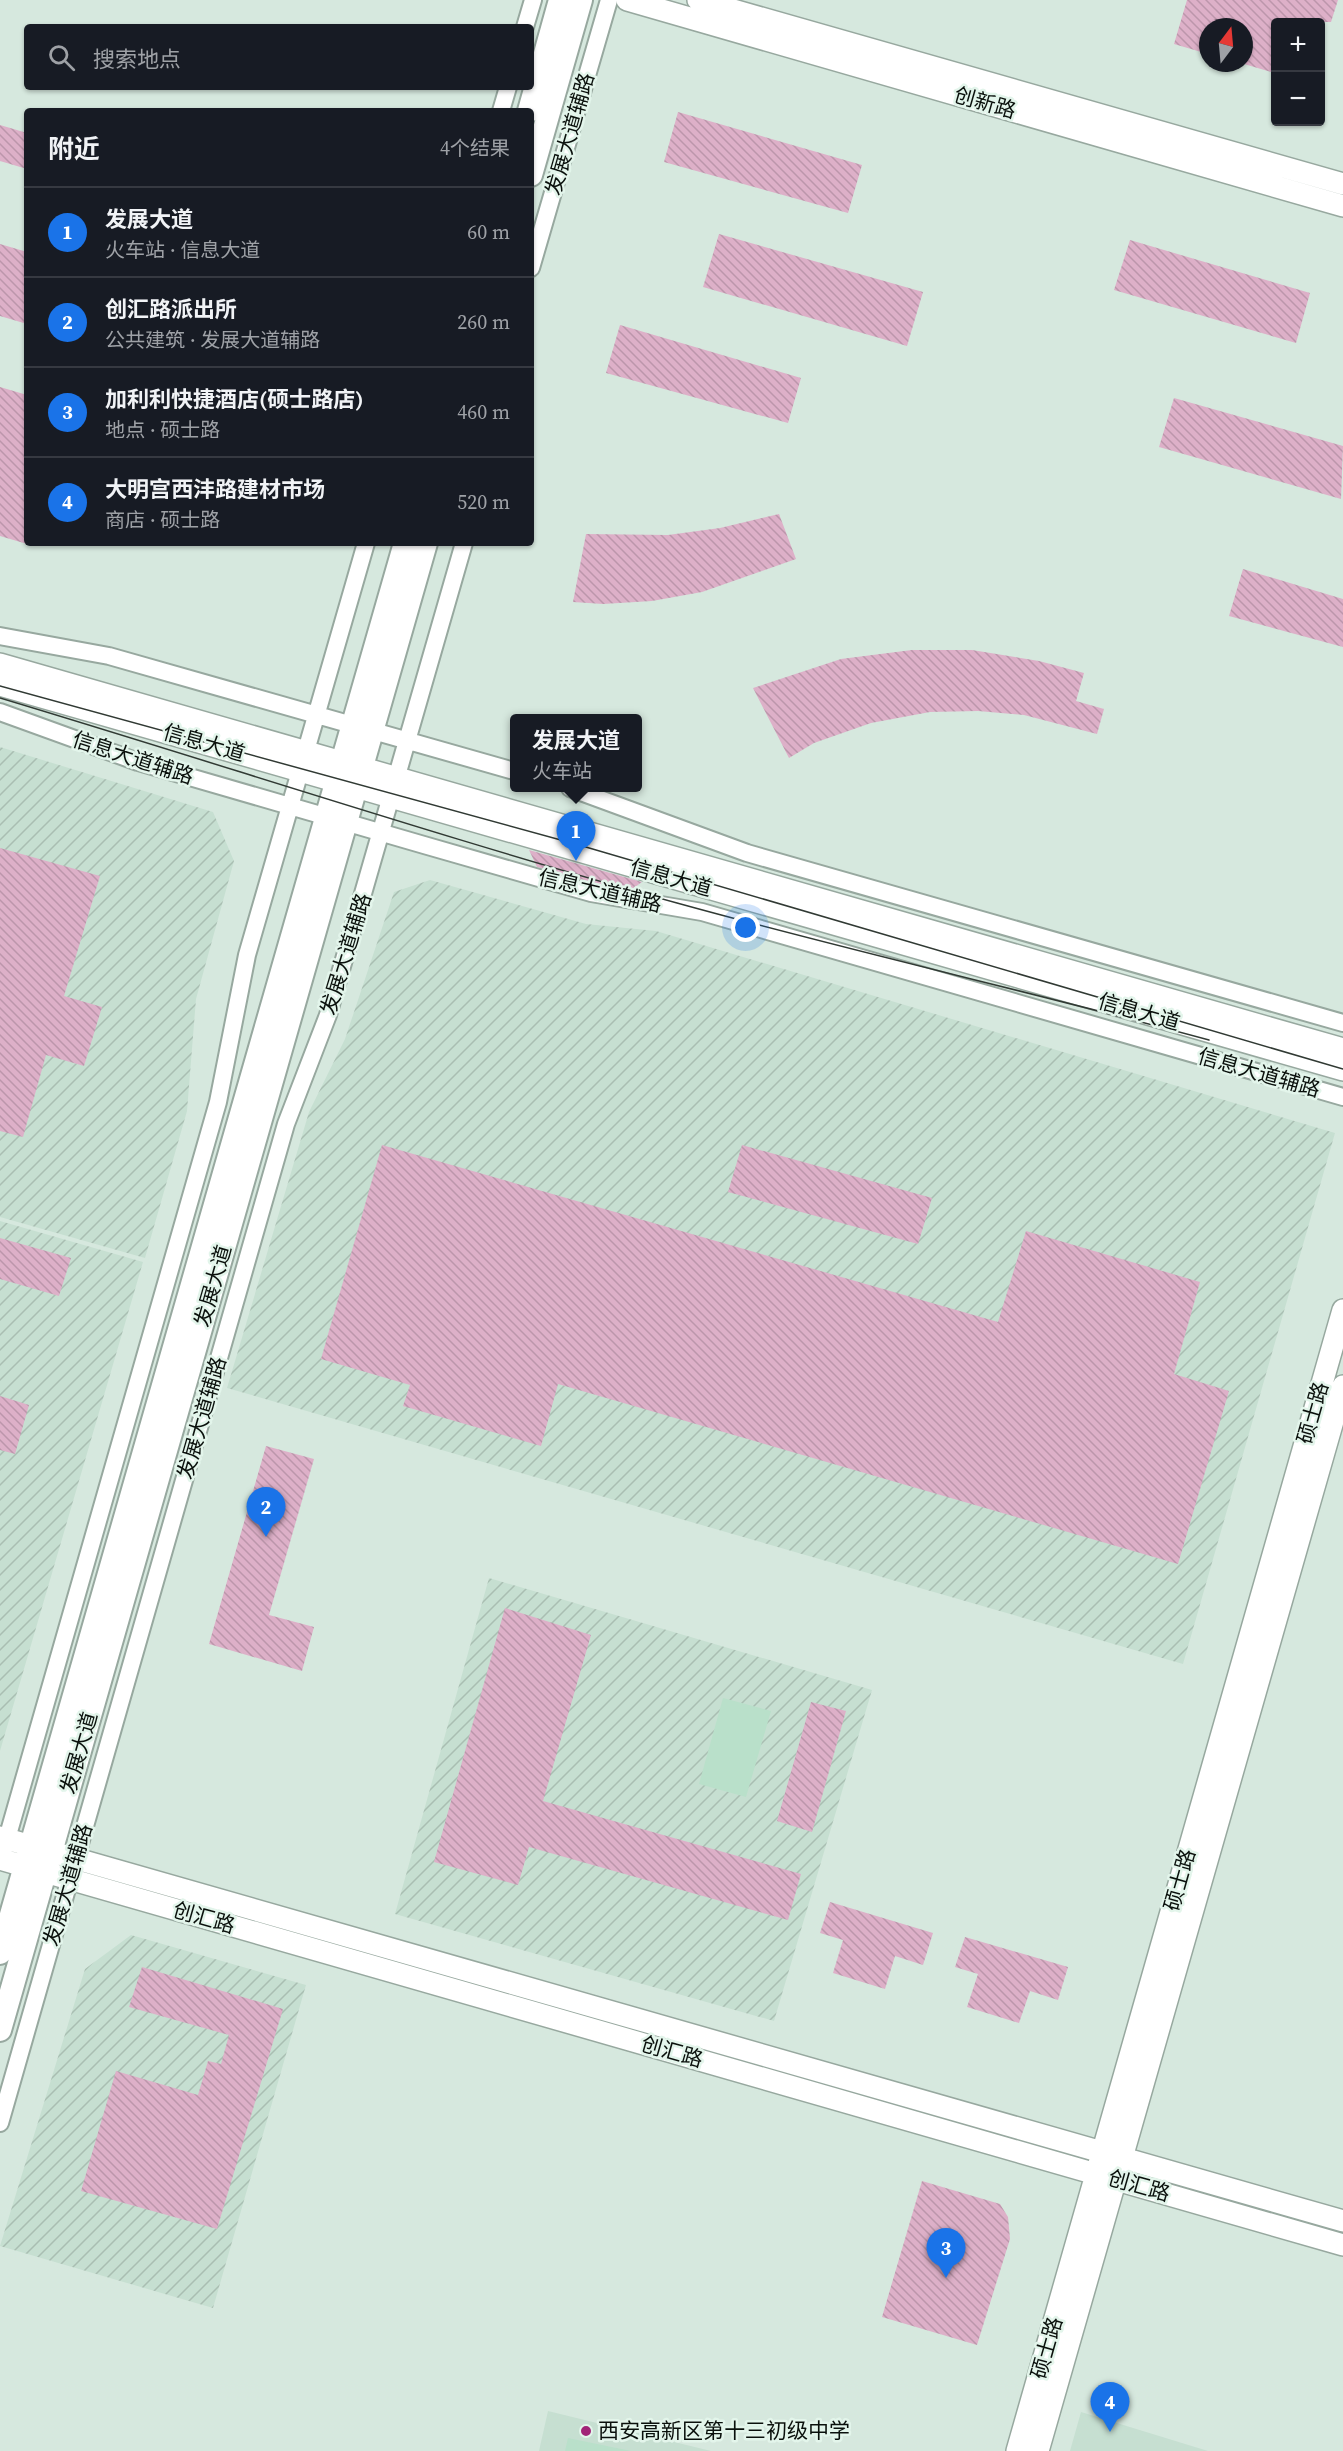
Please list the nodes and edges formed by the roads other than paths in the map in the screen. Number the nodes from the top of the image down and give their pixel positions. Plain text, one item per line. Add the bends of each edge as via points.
1 (532, 0) edge
2 (560, 0) edge
3 (581, 0) edge
4 (609, 0) edge
5 (627, 0) edge
6 (698, 0) edge
7 (526, 24) edge
8 (507, 90) edge
9 (502, 108) edge
10 (530, 108) edge
11 (534, 164) edge
12 (1343, 184) edge
13 (1343, 206) edge
14 (534, 258) edge
15 (365, 546) edge
16 (404, 546) edge
17 (425, 546) edge
18 (463, 546) edge
19 (0, 636) edge
20 (0, 664) edge
21 (0, 685) edge
22 (0, 712) edge
23 (317, 713) junction
24 (363, 726) junction
25 (408, 739) junction
26 (303, 761) junction
27 (510, 770) edge
28 (349, 774) junction
29 (398, 777) junction
30 (581, 792) edge
31 (393, 798) junction
32 (290, 806) junction
33 (336, 820) junction
34 (382, 833) junction
35 (1343, 1023) edge
36 (1343, 1049) edge
37 (1343, 1070) edge
38 (1343, 1097) edge
39 (1343, 1310) edge
40 (1343, 1386) edge
41 (4, 1838) edge
42 (76, 1858) junction
43 (38, 1859) junction
44 (0, 1861) edge
45 (70, 1879) junction
46 (0, 1953) edge
47 (0, 2030) edge
48 (0, 2123) edge
49 (1102, 2152) junction
50 (1123, 2158) junction
51 (1096, 2174) junction
52 (1117, 2180) junction
53 (1343, 2221) edge
54 (1343, 2244) edge
55 (1017, 2451) edge
56 (1038, 2451) edge

1 - 7 street
2 - 10 main road
3 - 11 main road
4 - 14 street, 发展大道辅路
5 - 13 street, 创新路
6 - 12 street, 创新路
8 - 9 street
15 - 23 street
16 - 24 main road, 发展大道
17 - 24 main road, 发展大道
18 - 25 street, 发展大道辅路
19 - 23 street via 109,656
20 - 26 street, 信息大道
21 - 26 street, 信息大道
22 - 32 street, 信息大道辅路 via 138,762
23 - 24 street
23 - 26 street
24 - 25 street
24 - 28 main road, 发展大道
25 - 27 street
25 - 29 street, 发展大道辅路
26 - 28 street, 信息大道
26 - 32 street
28 - 29 street, 信息大道
28 - 31 street, 信息大道
28 - 33 main road, 发展大道
29 - 31 street, 发展大道辅路
29 - 36 street, 信息大道
30 - 35 street via 747,853
31 - 34 street, 发展大道辅路
31 - 37 street, 信息大道
32 - 33 street, 信息大道辅路
32 - 41 street via 247,955 218,1102
33 - 34 street, 信息大道辅路
33 - 43 main road, 发展大道
34 - 38 street, 信息大道辅路 via 591,893 702,912
34 - 42 street, 发展大道辅路 via 328,1015 286,1124
39 - 49 street, 硕士路
40 - 50 street, 硕士路
41 - 43 street, 创汇路
41 - 44 street
42 - 43 street, 创汇路
42 - 45 street, 发展大道辅路
42 - 49 street, 创汇路
43 - 44 street, 创汇路
43 - 45 street, 创汇路
43 - 46 main road, 发展大道
43 - 47 main road, 发展大道
45 - 48 street, 发展大道辅路
45 - 51 street, 创汇路
49 - 50 street, 创汇路
49 - 51 street, 硕士路
50 - 52 street, 硕士路
50 - 53 street, 创汇路
51 - 52 street, 创汇路
51 - 55 street, 硕士路
52 - 54 street, 创汇路
52 - 56 street, 硕士路

